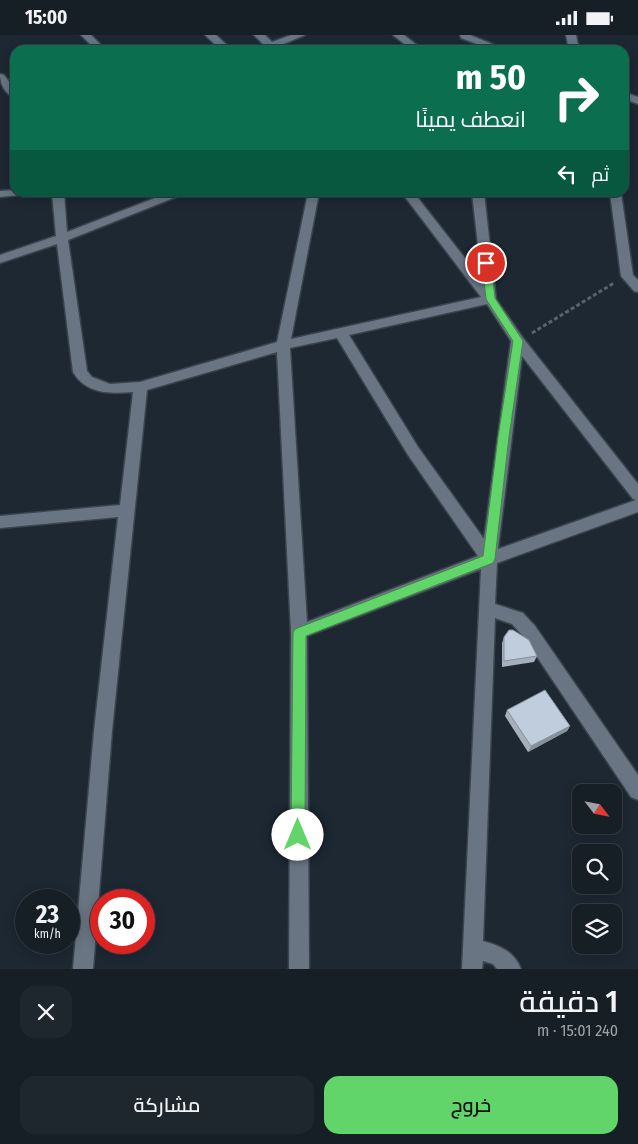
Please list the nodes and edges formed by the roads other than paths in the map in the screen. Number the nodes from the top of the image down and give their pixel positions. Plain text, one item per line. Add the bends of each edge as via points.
1 (86, 35) edge
2 (210, 35) edge
3 (259, 35) edge
4 (300, 35) edge
5 (398, 35) edge
6 (464, 35) edge
7 (96, 45) edge
8 (221, 45) edge
9 (271, 45) joint
10 (411, 45) edge
11 (489, 45) edge
12 (0, 77) edge
13 (10, 89) edge
14 (58, 197) edge
15 (167, 197) edge
16 (312, 197) edge
17 (411, 197) edge
18 (478, 197) edge
19 (616, 197) edge
20 (62, 238) junction
21 (0, 259) edge
22 (638, 288) edge
23 (490, 299) junction
24 (341, 333) junction
25 (518, 341) junction
26 (282, 345) junction
27 (140, 387) junction
28 (638, 495) edge
29 (638, 506) edge
30 (128, 510) junction
31 (0, 522) edge
32 (489, 559) junction
33 (488, 609) junction
34 (299, 633) junction
35 (638, 791) edge
36 (472, 947) junction
37 (83, 969) edge
38 (299, 969) edge
39 (472, 969) edge
40 (511, 969) edge

1 - 7 street
2 - 8 street
3 - 9 street
4 - 9 street
5 - 10 street
6 - 11 street
12 - 13 street
14 - 20 street
15 - 20 street
16 - 26 street
17 - 23 street
18 - 23 street
19 - 22 street via 627,276
20 - 21 street
20 - 27 street via 80,372 87,381 110,389
23 - 24 street
23 - 25 street
24 - 26 street
24 - 32 street via 413,451
25 - 28 street
25 - 32 street
26 - 27 street
26 - 34 street
27 - 30 street
29 - 32 street
30 - 31 street
30 - 37 street via 103,731
32 - 33 street
32 - 34 street
33 - 35 street via 517,618 529,631
33 - 36 street
34 - 38 street
36 - 39 street
36 - 40 street via 499,956

